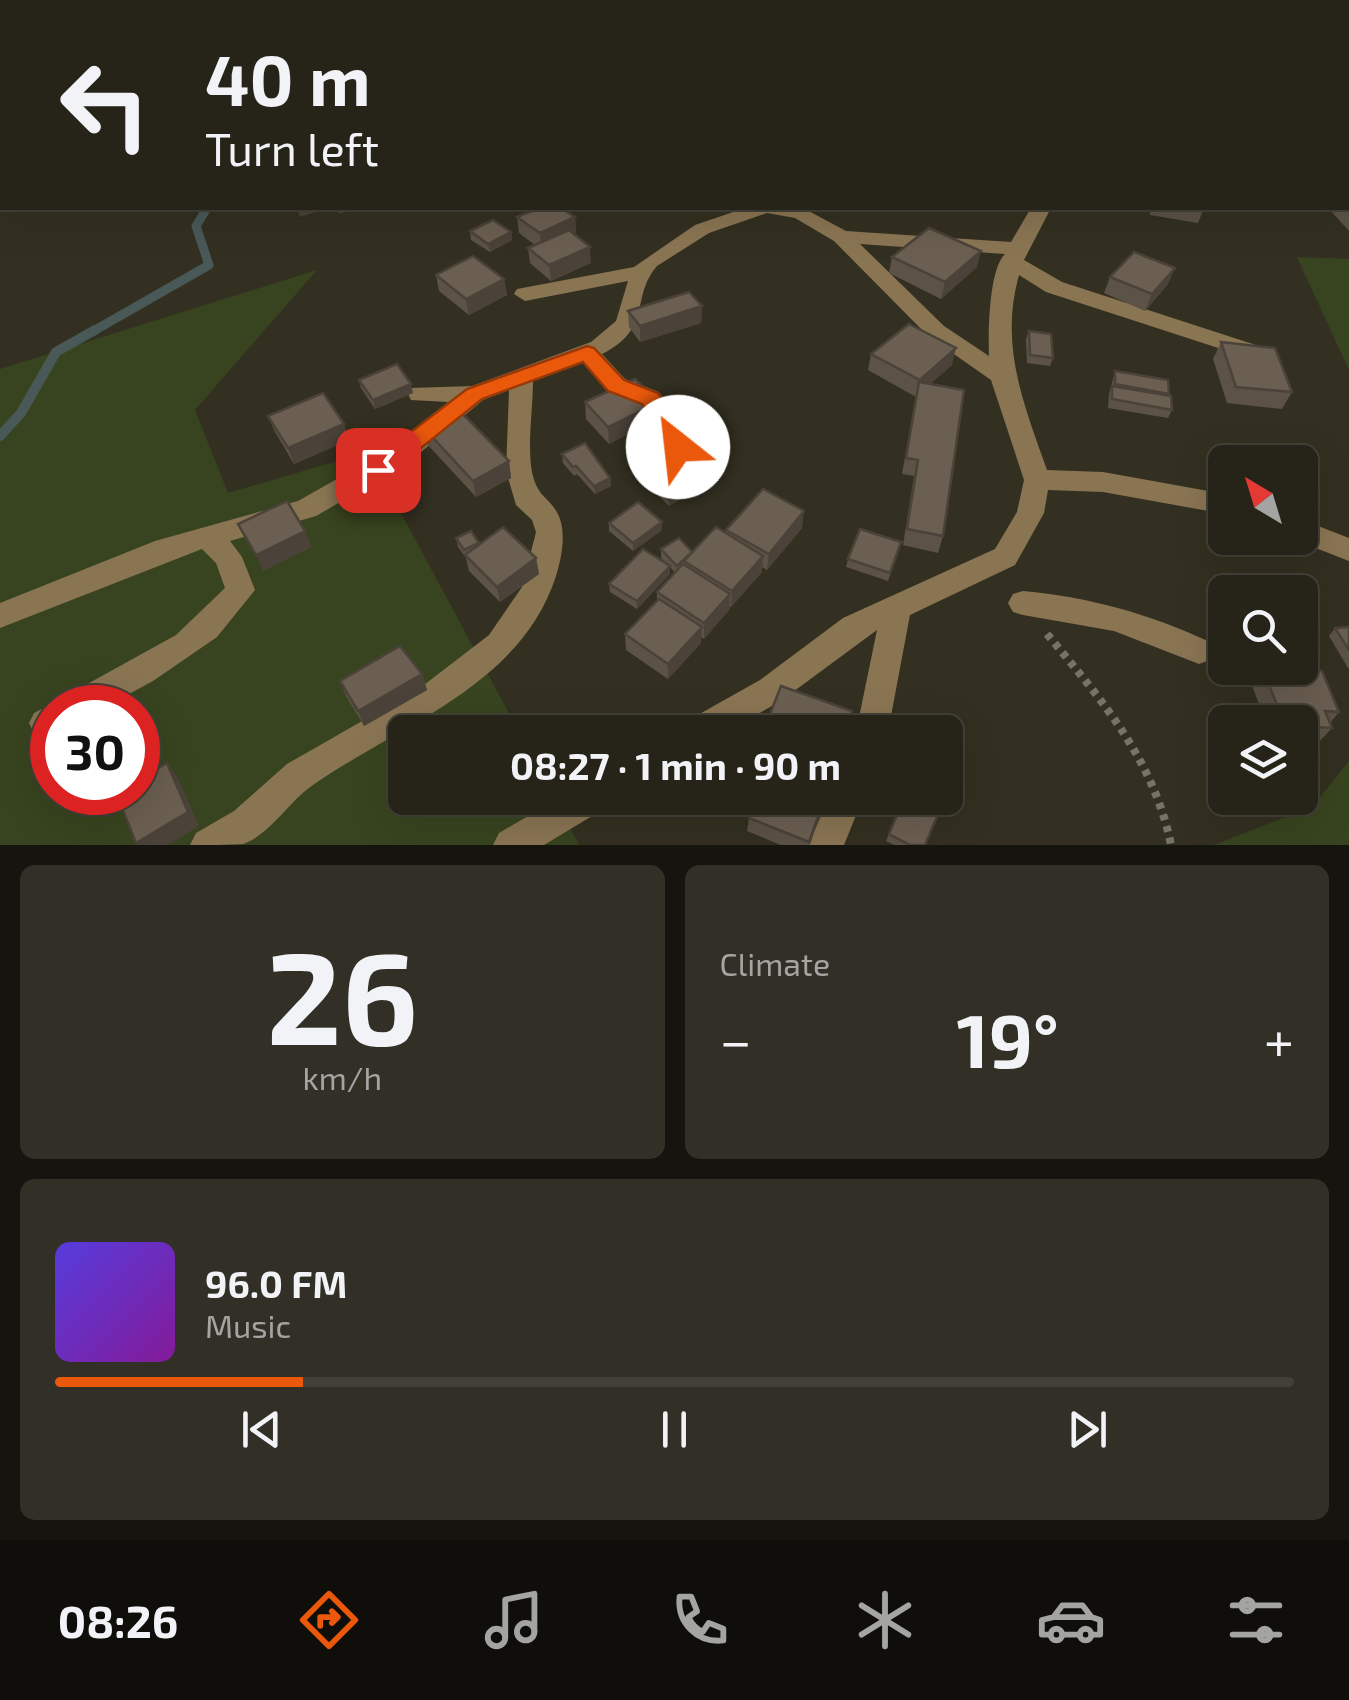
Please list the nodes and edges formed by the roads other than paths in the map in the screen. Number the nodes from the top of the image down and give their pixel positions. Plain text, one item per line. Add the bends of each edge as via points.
1 (729, 210) edge
2 (757, 210) edge
3 (796, 210) edge
4 (1040, 210) edge
5 (702, 229) junction
6 (842, 238) junction
7 (1013, 254) junction
8 (642, 272) junction
9 (526, 294) dead end
10 (587, 352) junction
11 (1257, 353) edge
12 (1002, 376) junction
13 (521, 379) junction
14 (420, 394) dead end
15 (474, 394) junction
16 (658, 478) edge
17 (1037, 480) junction
18 (1208, 501) edge
19 (1318, 537) edge
20 (208, 538) junction
21 (1349, 550) edge
22 (1023, 604) road end
23 (896, 610) junction
24 (0, 616) edge
25 (1199, 651) dead end
26 (113, 685) edge
27 (728, 715) edge
28 (875, 715) edge
29 (561, 815) edge
30 (839, 815) edge
31 (208, 845) edge
32 (510, 845) edge
33 (826, 845) edge

1 - 5 street
2 - 5 street
3 - 6 street
4 - 7 street
5 - 8 street
6 - 7 street
6 - 12 street via 936,331
7 - 11 street via 1054,287
7 - 12 street via 1001,290
8 - 9 street
8 - 10 street via 626,324
10 - 13 street
10 - 16 street via 616,385 650,398 678,434 678,447
12 - 17 street
13 - 15 street
13 - 31 street via 518,471 530,505 544,514 550,532 542,574 500,644 431,698 299,775 246,823
14 - 15 street
15 - 20 street via 398,456 334,494
17 - 18 street via 1103,482
17 - 23 street via 1030,513 1005,557
19 - 21 street
20 - 24 street
20 - 26 street via 228,557 240,590 231,604 205,633
22 - 25 street via 1105,616 1165,633
23 - 27 street via 854,628
23 - 28 street
29 - 32 street
30 - 33 street

